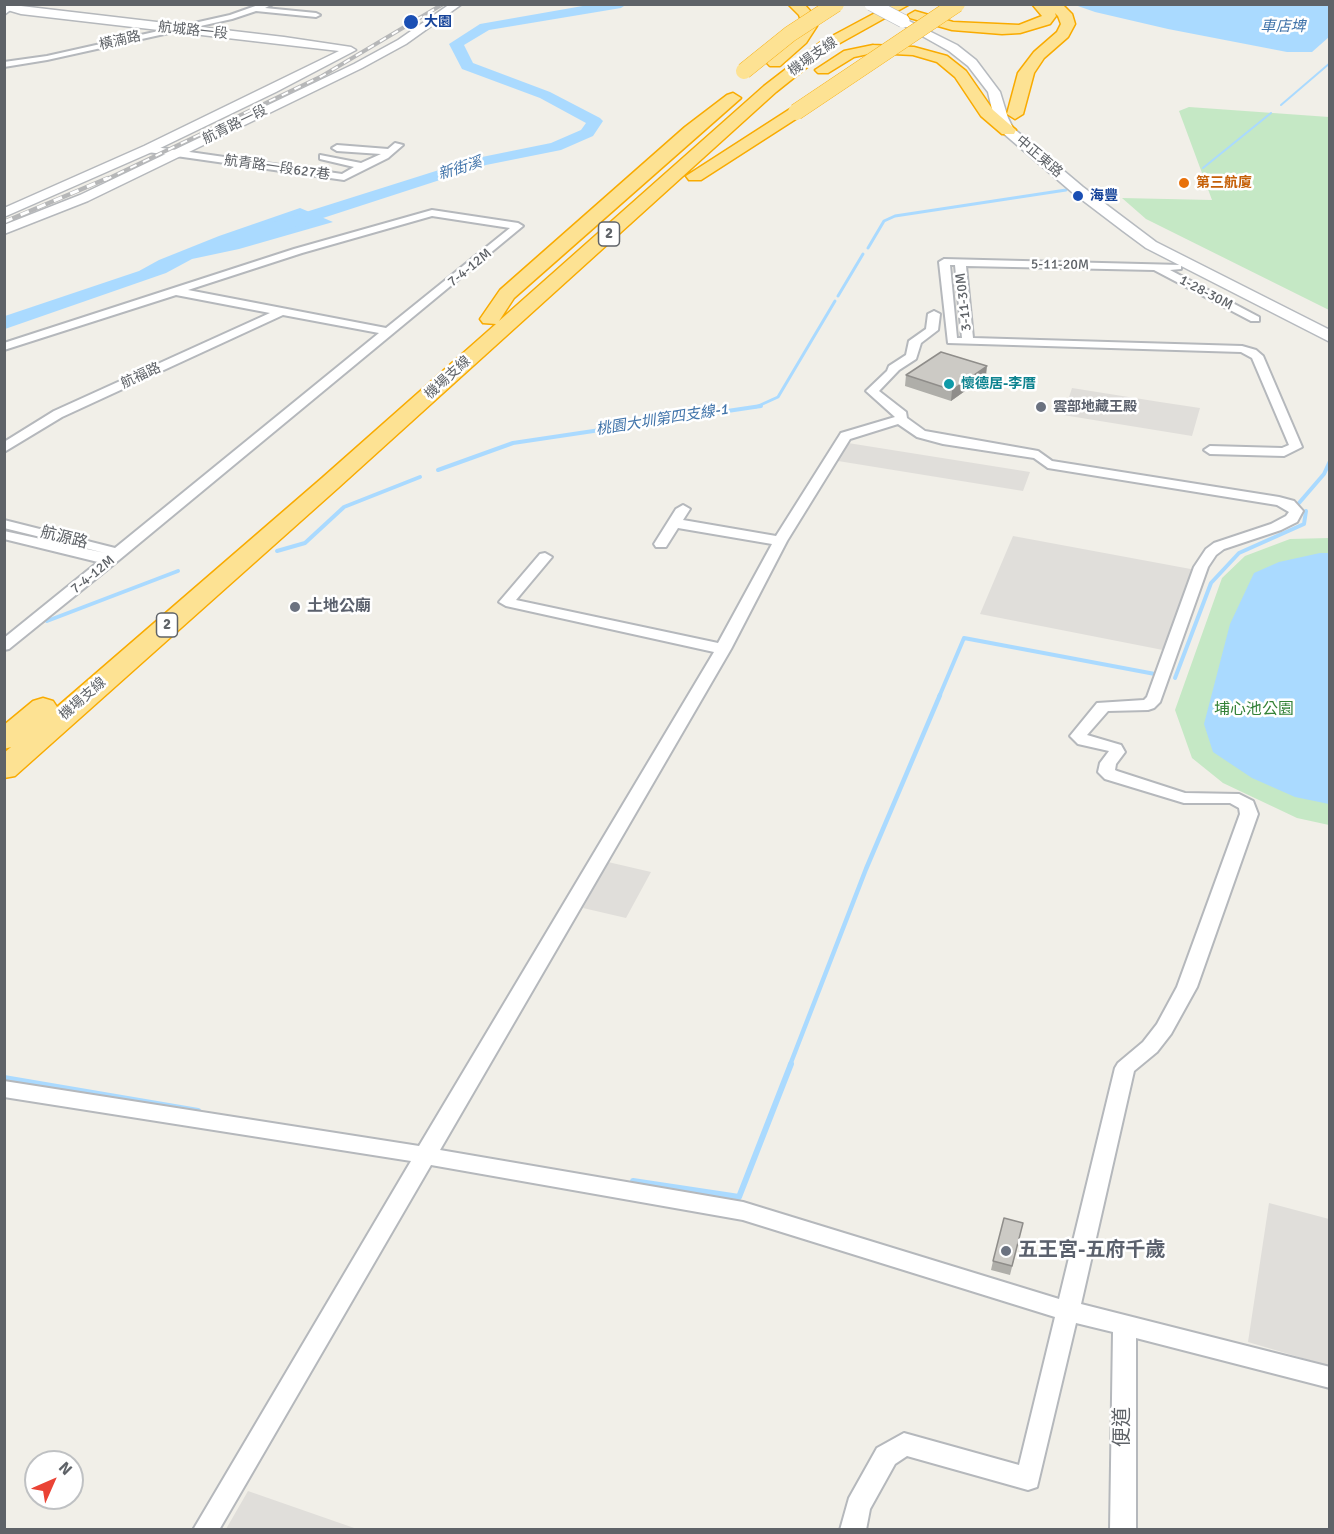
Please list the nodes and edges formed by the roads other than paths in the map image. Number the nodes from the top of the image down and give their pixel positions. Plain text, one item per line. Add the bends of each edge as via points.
1 (270, 4) edge
2 (457, 4) edge
3 (795, 4) edge
4 (836, 4) edge
5 (885, 4) edge
6 (893, 4) edge
7 (957, 4) edge
8 (1039, 4) edge
9 (866, 5) edge
10 (1054, 5) edge
11 (7, 8) edge
12 (255, 10) junction
13 (910, 11) edge
14 (316, 15) dead end
15 (833, 24) dead end
16 (174, 29) junction
17 (162, 32) junction
18 (980, 45) junction
19 (953, 48) junction
20 (345, 52) junction
21 (377, 56) junction
22 (780, 58) junction
23 (4, 65) edge
24 (808, 81) dead end
25 (1015, 114) junction
26 (213, 118) junction
27 (239, 123) junction
28 (1008, 130) junction
29 (337, 148) dead end
30 (148, 149) junction
31 (176, 154) junction
32 (323, 157) dead end
33 (362, 166) junction
34 (684, 182) junction
35 (4, 213) edge
36 (4, 230) edge
37 (944, 262) joint
38 (960, 263) junction
39 (1177, 267) dead end
40 (1157, 268) junction
41 (533, 271) junction
42 (175, 291) junction
43 (281, 312) junction
44 (934, 314) dead end
45 (490, 319) junction
46 (1256, 319) dead end
47 (1329, 330) edge
48 (390, 332) junction
49 (1329, 337) edge
50 (968, 341) junction
51 (4, 347) edge
52 (900, 419) junction
53 (4, 448) edge
54 (1210, 450) dead end
55 (330, 483) junction
56 (683, 509) dead end
57 (675, 523) junction
58 (4, 524) edge
59 (4, 535) edge
60 (780, 541) junction
61 (661, 544) dead end
62 (114, 557) junction
63 (545, 557) dead end
64 (4, 646) edge
65 (723, 649) junction
66 (4, 740) edge
67 (4, 769) edge
68 (4, 1089) edge
69 (423, 1155) junction
70 (1068, 1311) junction
71 (1125, 1326) junction
72 (1329, 1378) edge
73 (205, 1530) edge
74 (853, 1530) edge
75 (1123, 1530) edge

1 - 12 street, 橫湳路
2 - 21 street, 航青路一段
3 - 22 highway via 805,13 810,26 801,40
4 - 41 highway, bridge via 744,71 561,239
5 - 45 highway, 機場支線 / 2 via 850,21 730,106
6 - 13 main road, 中正東路
7 - 34 highway, bridge
8 - 13 highway via 1048,12 1045,21 1002,30 952,26
9 - 13 main road, 中正東路, bridge
10 - 18 highway via 1059,24 1050,30
10 - 25 highway via 1065,14 1068,24 1026,73
11 - 16 street, 航城路一段
11 - 17 street, 航城路一段 via 16,15
12 - 14 street
12 - 16 street, 橫湳路
13 - 18 main road, 中正東路
13 - 19 main road, 中正東路
13 - 34 highway via 856,36 746,124
13 - 55 highway, 機場支線 / 2 via 826,45 785,77
15 - 22 highway
16 - 17 street, 橫湳路
16 - 20 street, 航城路一段 via 284,40
17 - 20 street, 航城路一段
17 - 23 street, 橫湳路
18 - 19 main road
18 - 25 main road, 中正東路 via 1004,83
19 - 28 main road, 中正東路 via 987,82
20 - 21 street, 航城路一段
20 - 26 street, 航青路一段
21 - 27 street, 航青路一段
22 - 41 highway
24 - 28 highway via 837,59 862,50 897,49 929,54 953,65 987,113
25 - 47 main road, 中正東路 via 1014,120 1029,139 1138,228
26 - 27 street
26 - 30 street, 航青路一段
27 - 31 street, 航青路一段
28 - 49 main road, 中正東路 via 1151,245
29 - 33 street, 航青路一段627巷 via 394,148
30 - 31 street, 航青路一段627巷
30 - 35 street, 航青路一段
31 - 33 street, 航青路一段627巷 via 344,177
31 - 36 street, 航青路一段 via 84,198
32 - 33 street
34 - 55 highway via 407,433
37 - 38 street, 5-11-20M
37 - 50 street, 3-11-30M via 952,341
38 - 40 street, 5-11-20M
38 - 50 street, 3-11-30M
39 - 40 street, 5-11-20M
40 - 46 street, 1-28-30M
41 - 45 highway via 507,294
42 - 43 street
42 - 48 street, 7-4-12M via 437,212 518,226
42 - 51 street, 7-4-12M
43 - 48 street
43 - 53 street, 航福路 via 58,414
44 - 52 street via 932,330 915,341 912,357 893,369 872,391 902,415
45 - 66 highway, 機場支線 / 2
48 - 62 street, 7-4-12M
50 - 54 street via 1252,352 1296,447 1284,452
52 - 60 street via 845,436
52 - 70 street via 921,434 943,440 1038,454 1048,464 1279,501 1296,511 1292,519 1276,527 1211,552 1201,567 1154,699 1148,705 1103,706 1078,736 1115,748 1117,752 1106,772 1112,775 1184,798 1233,798 1247,805 1249,814 1187,987 1164,1029 1125,1068
55 - 67 highway, 機場支線 / 2
56 - 57 street
57 - 60 street
57 - 61 street
58 - 62 street, 航源路 via 109,549
59 - 62 street, 航源路 via 99,558
60 - 65 street
62 - 64 street, 7-4-12M
63 - 65 street via 506,602
65 - 69 street
68 - 69 street
69 - 70 street via 743,1211
69 - 73 street
70 - 71 street
70 - 74 street via 1028,1479 904,1444 886,1456 858,1506
71 - 72 street
71 - 75 street, 便道

